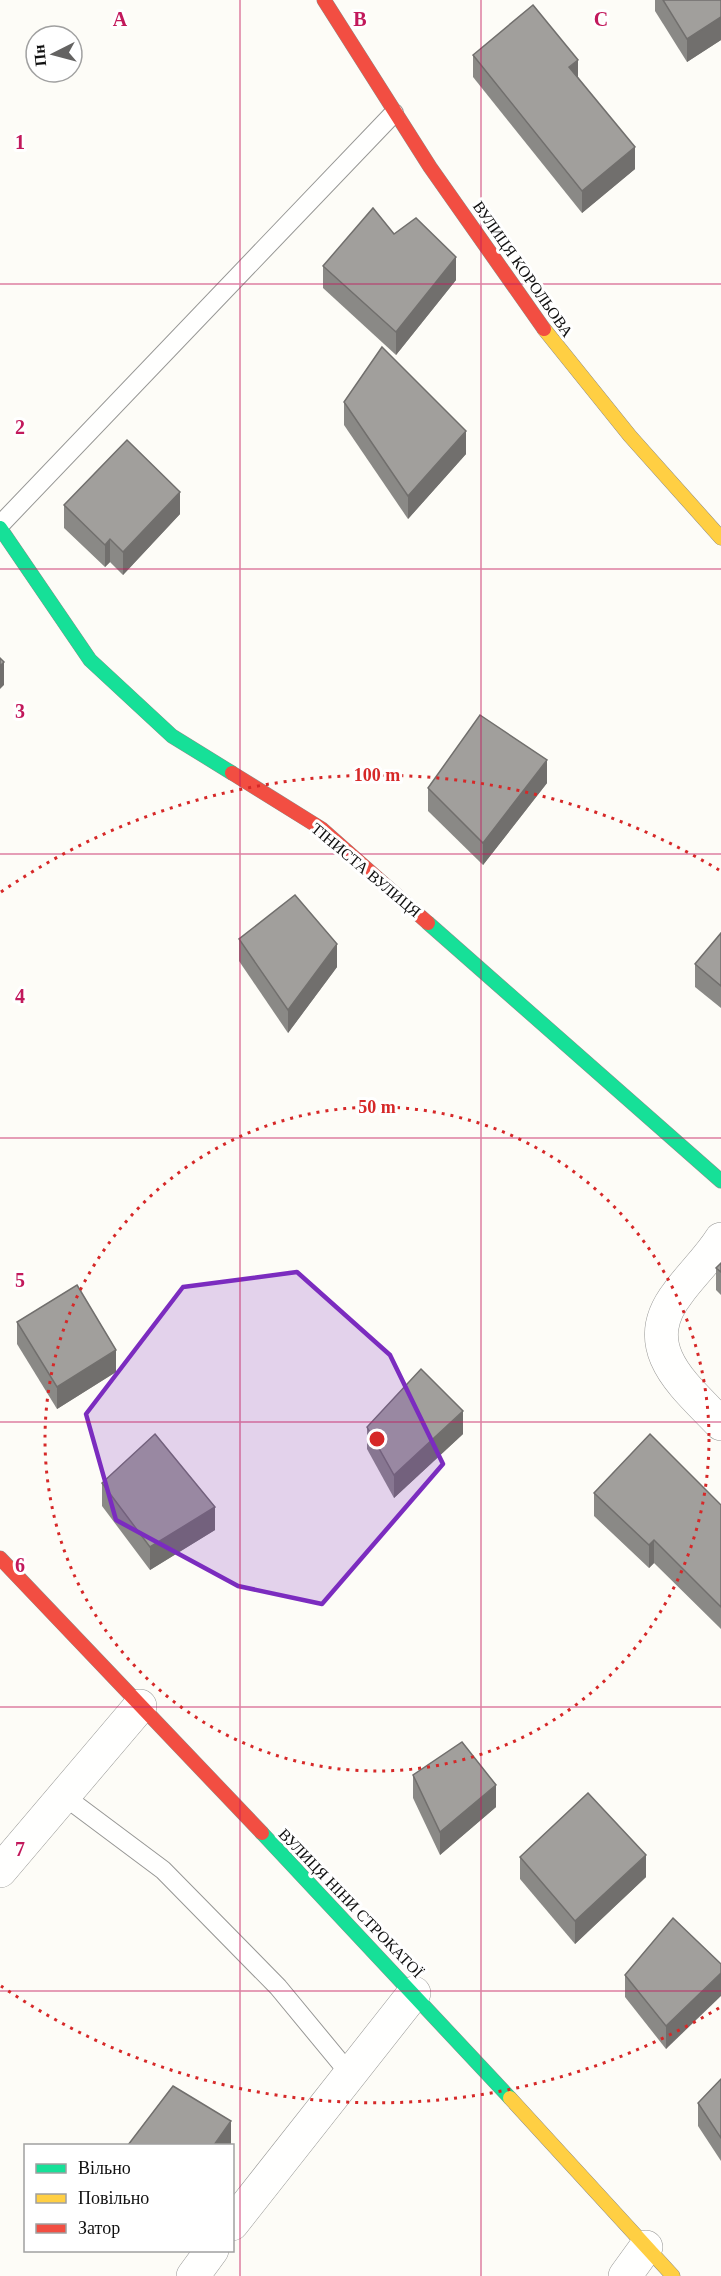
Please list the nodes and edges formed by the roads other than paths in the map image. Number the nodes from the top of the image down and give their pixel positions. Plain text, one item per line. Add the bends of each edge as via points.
1 (324, 0) edge
2 (394, 113) junction
3 (3, 535) edge
4 (721, 538) edge
5 (721, 1181) edge
6 (721, 1239) edge
7 (721, 1424) edge
8 (0, 1558) edge
9 (140, 1706) junction
10 (64, 1796) junction
11 (0, 1871) edge
12 (414, 1993) junction
13 (349, 2073) junction
14 (234, 2221) edge
15 (646, 2247) junction
16 (211, 2252) edge
17 (193, 2276) edge
18 (625, 2276) edge
19 (673, 2276) edge

1 - 2 street, ВУЛИЦЯ КОРОЛЬОВА
2 - 3 lane
2 - 4 street, ВУЛИЦЯ КОРОЛЬОВА via 544,329 662,474
3 - 5 street, ТІНИСТА ВУЛИЦЯ via 90,660 172,736 322,829
6 - 7 street via 675,1295 662,1323 662,1351 674,1375
8 - 9 street, ВУЛИЦЯ НІНИ СТРОКАТОЇ
9 - 10 street
9 - 12 street, ВУЛИЦЯ НІНИ СТРОКАТОЇ
10 - 11 street
10 - 13 lane via 163,1870 278,1987
12 - 13 street
12 - 15 street, ВУЛИЦЯ НІНИ СТРОКАТОЇ
13 - 14 street
15 - 18 street
15 - 19 street, ВУЛИЦЯ НІНИ СТРОКАТОЇ
16 - 17 street

